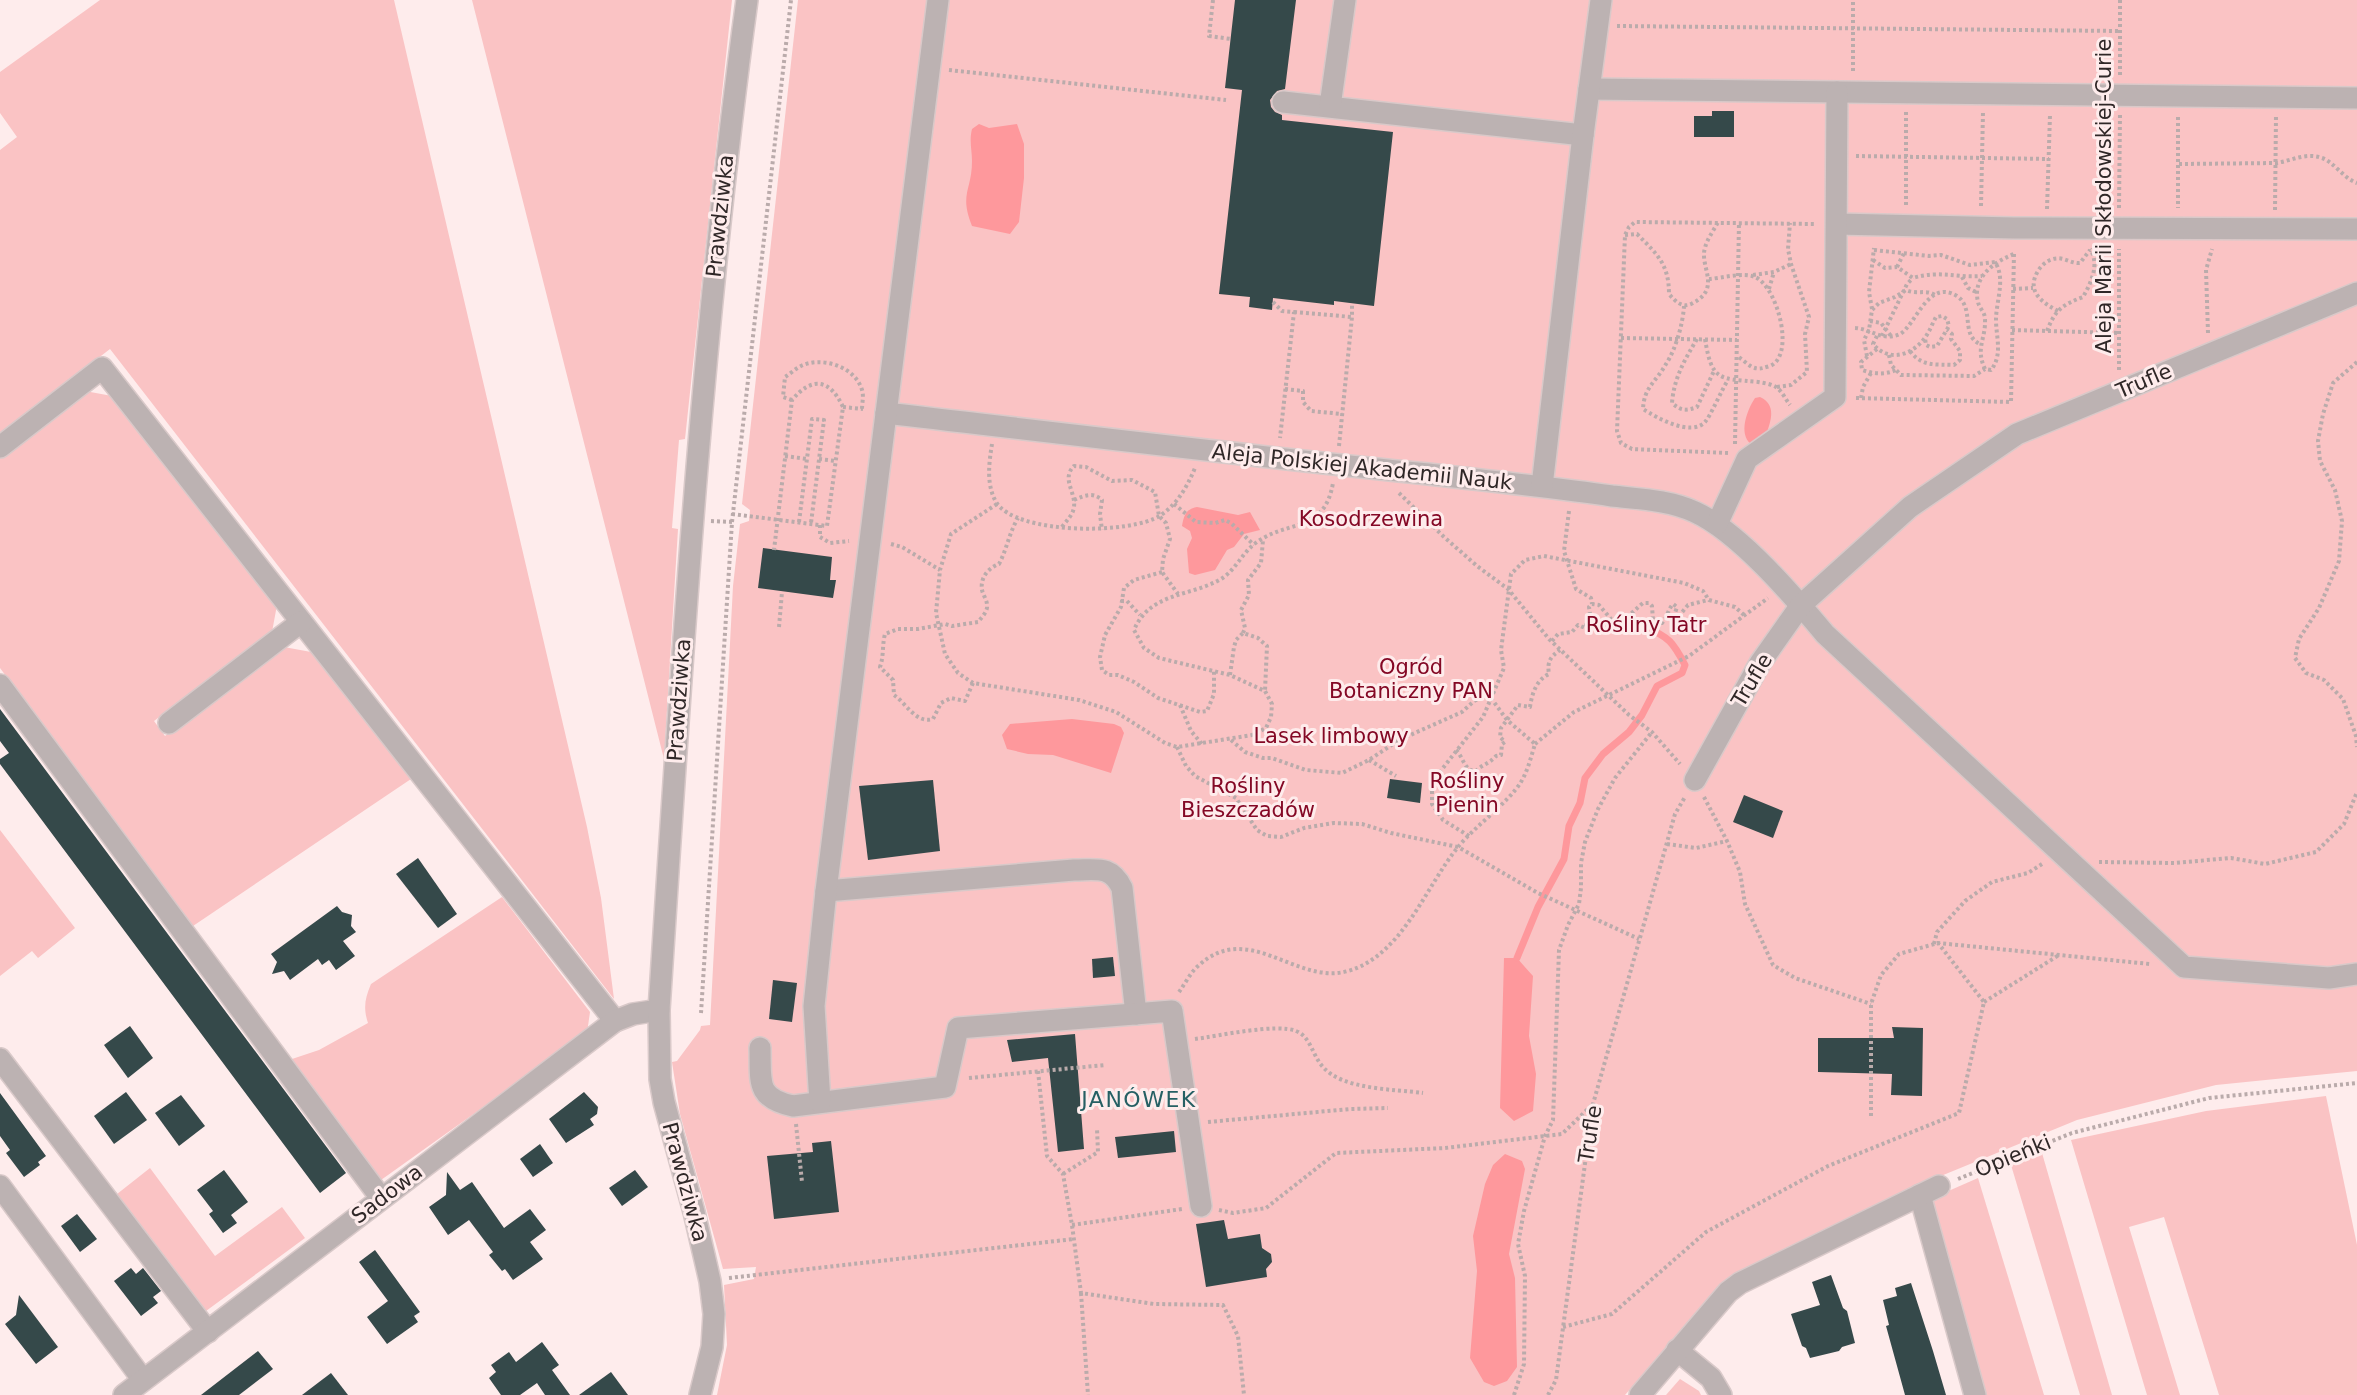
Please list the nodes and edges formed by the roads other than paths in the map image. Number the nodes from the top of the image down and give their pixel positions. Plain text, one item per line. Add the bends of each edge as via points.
1 (747, 0) edge
2 (938, 0) edge
3 (1345, 0) edge
4 (1601, 0) edge
5 (1589, 89) junction
6 (1845, 92) junction
7 (2357, 98) edge
8 (1283, 102) dead end
9 (1330, 106) junction
10 (1583, 135) junction
11 (1837, 224) junction
12 (2357, 229) edge
13 (2357, 293) edge
14 (886, 413) junction
15 (0, 447) edge
16 (1542, 486) junction
17 (1717, 524) junction
18 (1801, 605) junction
19 (302, 622) junction
20 (0, 685) edge
21 (169, 723) dead end
22 (1695, 780) road end
23 (826, 891) junction
24 (2357, 974) edge
25 (659, 1010) junction
26 (1136, 1014) junction
27 (615, 1021) junction
28 (760, 1048) dead end
29 (0, 1059) edge
30 (820, 1102) junction
31 (0, 1186) edge
32 (1939, 1186) road end
33 (1920, 1195) junction
34 (381, 1198) junction
35 (1201, 1206) road end
36 (208, 1332) junction
37 (1677, 1350) junction
38 (143, 1380) junction
39 (124, 1395) edge
40 (700, 1395) edge
41 (1640, 1395) edge
42 (1720, 1395) edge
43 (1975, 1395) edge

1 - 25 street, Prawdziwka via 729,128 698,446
2 - 14 street
3 - 9 street
4 - 5 street
5 - 6 street
5 - 10 street
6 - 7 street
6 - 11 street via 1837,156
8 - 9 street
9 - 10 street
10 - 16 street
11 - 12 street
11 - 17 street via 1835,397 1747,459
13 - 18 street, Trufle via 2017,434 1910,507
14 - 16 street, Aleja Polskiej Akademii Nauk
14 - 23 street
15 - 19 street via 102,368
16 - 17 street, Aleja Polskiej Akademii Nauk via 1670,503
17 - 18 street, Aleja Polskiej Akademii Nauk
18 - 22 street, Trufle via 1760,663
18 - 24 street, Aleja Polskiej Akademii Nauk via 1825,634 2184,967 2330,978
19 - 21 street
19 - 27 street
20 - 34 street
23 - 26 street via 1074,870 1107,871 1116,876 1122,888
23 - 30 street via 814,1006
25 - 27 street, Sadowa
25 - 40 street, Prawdziwka via 664,1102 694,1212 714,1314 712,1347
26 - 30 street via 958,1028 945,1087
26 - 35 street via 1172,1011
27 - 34 street, Sadowa
28 - 30 street via 763,1089 772,1100 794,1106
29 - 36 street
31 - 38 street
32 - 33 street
33 - 37 street via 1740,1283
33 - 43 street
34 - 36 street, Sadowa
36 - 38 street, Sadowa
37 - 41 street
37 - 42 street via 1711,1378
38 - 39 street, Sadowa

